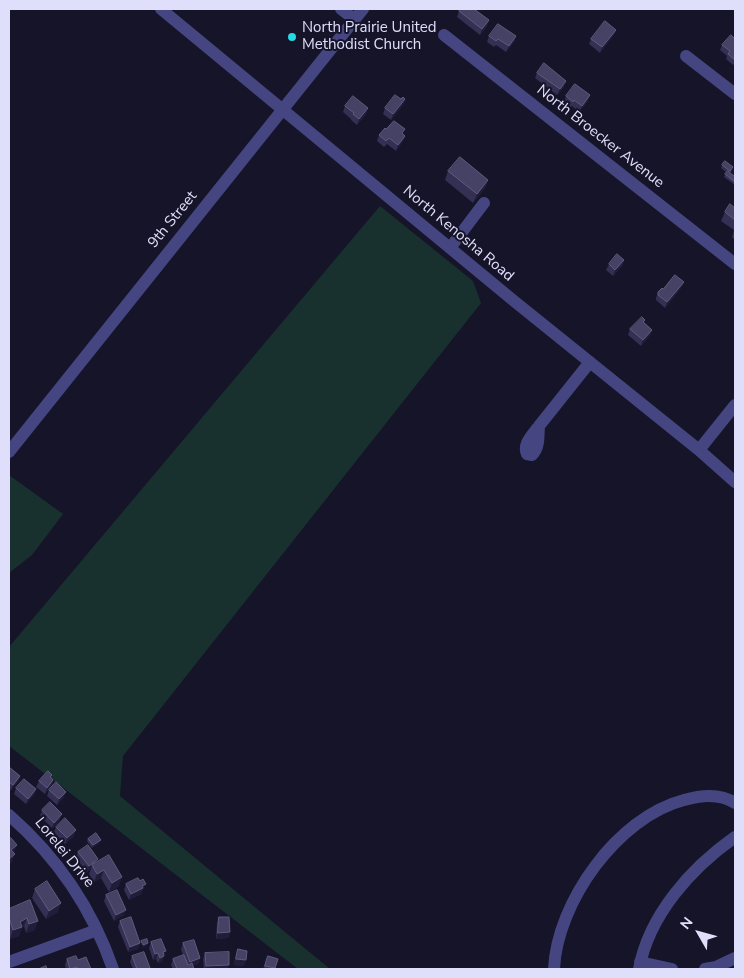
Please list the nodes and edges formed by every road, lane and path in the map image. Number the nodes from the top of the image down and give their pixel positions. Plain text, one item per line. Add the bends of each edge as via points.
1 (161, 9) edge
2 (341, 9) edge
3 (363, 9) edge
4 (354, 19) junction
5 (444, 35) dead end
6 (686, 56) dead end
7 (735, 94) edge
8 (283, 110) junction
9 (484, 203) dead end
10 (450, 248) junction
11 (735, 264) edge
12 (590, 362) junction
13 (735, 405) edge
14 (539, 426) dead end
15 (699, 450) junction
16 (9, 452) edge
17 (735, 482) edge
18 (735, 803) edge
19 (9, 815) edge
20 (735, 837) edge
21 (97, 930) junction
22 (735, 958) edge
23 (9, 962) edge
24 (639, 966) edge
25 (113, 969) edge
26 (554, 969) edge
27 (672, 969) edge
28 (705, 969) edge

1 - 8 street, North Kenosha Road
2 - 4 street
3 - 4 street, 9th Street
4 - 8 street, 9th Street
5 - 11 street, North Broecker Avenue
6 - 7 street
8 - 10 street, North Kenosha Road
8 - 16 street, 9th Street
9 - 10 street
10 - 12 street, North Kenosha Road
12 - 14 street
12 - 15 street, North Kenosha Road
13 - 15 street
15 - 17 street, North Kenosha Road
18 - 26 street via 714,796 696,796 679,801 657,810 621,837 588,875 574,901 561,931
19 - 21 street, Lorelei Drive via 37,841 68,879
20 - 24 street via 695,872 664,908 649,934
21 - 23 street
21 - 25 street, Lorelei Drive
22 - 28 street
24 - 27 street

